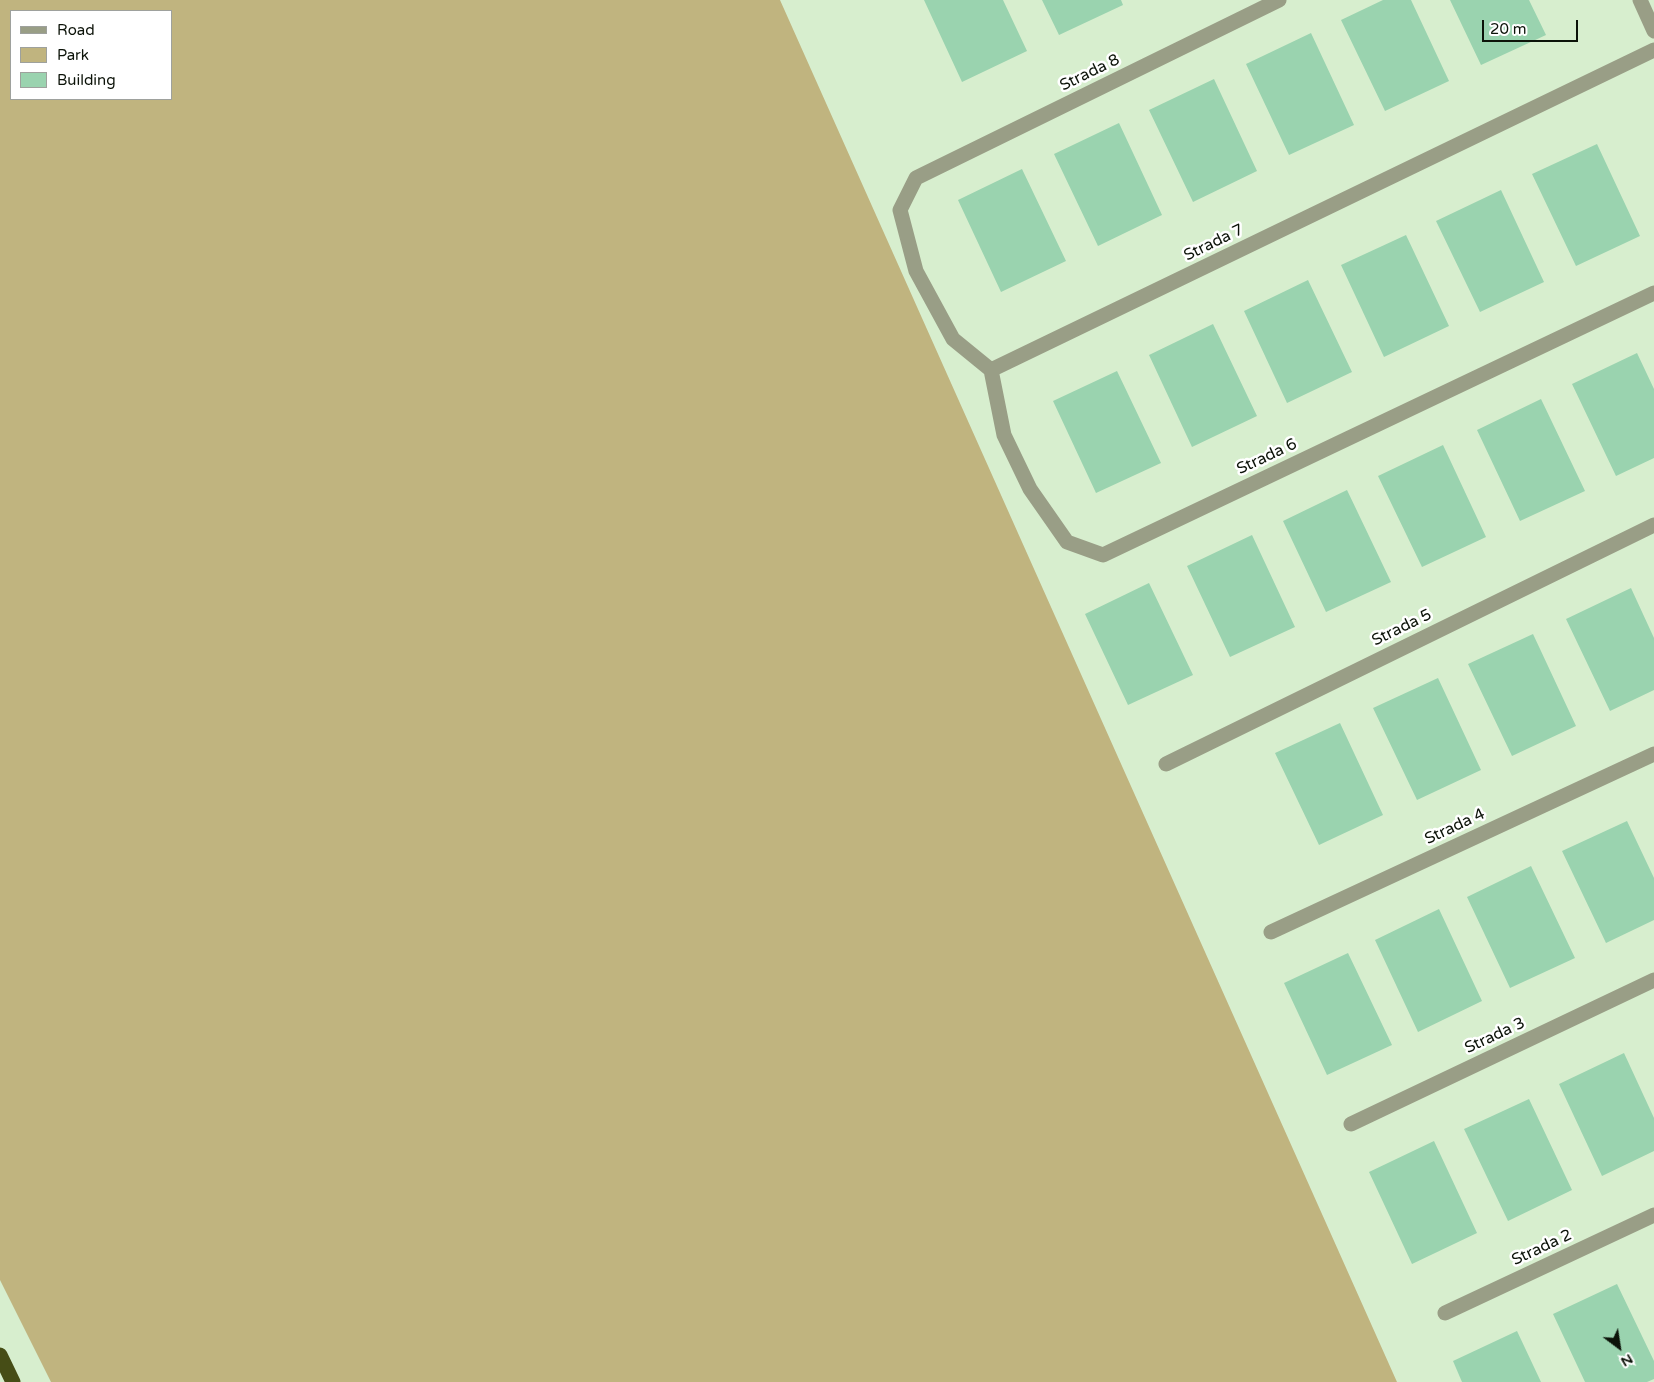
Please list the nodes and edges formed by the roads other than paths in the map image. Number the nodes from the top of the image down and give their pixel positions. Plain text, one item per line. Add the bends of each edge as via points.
1 (1279, 0) edge
2 (1640, 0) edge
3 (1654, 31) edge
4 (1654, 50) edge
5 (1654, 293) edge
6 (991, 370) junction
7 (1654, 525) edge
8 (1654, 754) edge
9 (1166, 764) dead end
10 (1271, 932) dead end
11 (1654, 980) edge
12 (1351, 1124) dead end
13 (1654, 1215) edge
14 (1445, 1313) dead end
15 (0, 1355) edge
16 (13, 1382) edge

1 - 6 street, Strada 8 via 916,178 900,210 916,271 953,339
2 - 3 street
4 - 6 street, Strada 7
5 - 6 street, Strada 6 via 1103,555 1067,542 1030,489 1004,435
7 - 9 street, Strada 5
8 - 10 street, Strada 4
11 - 12 street, Strada 3
13 - 14 street, Strada 2
15 - 16 highway

